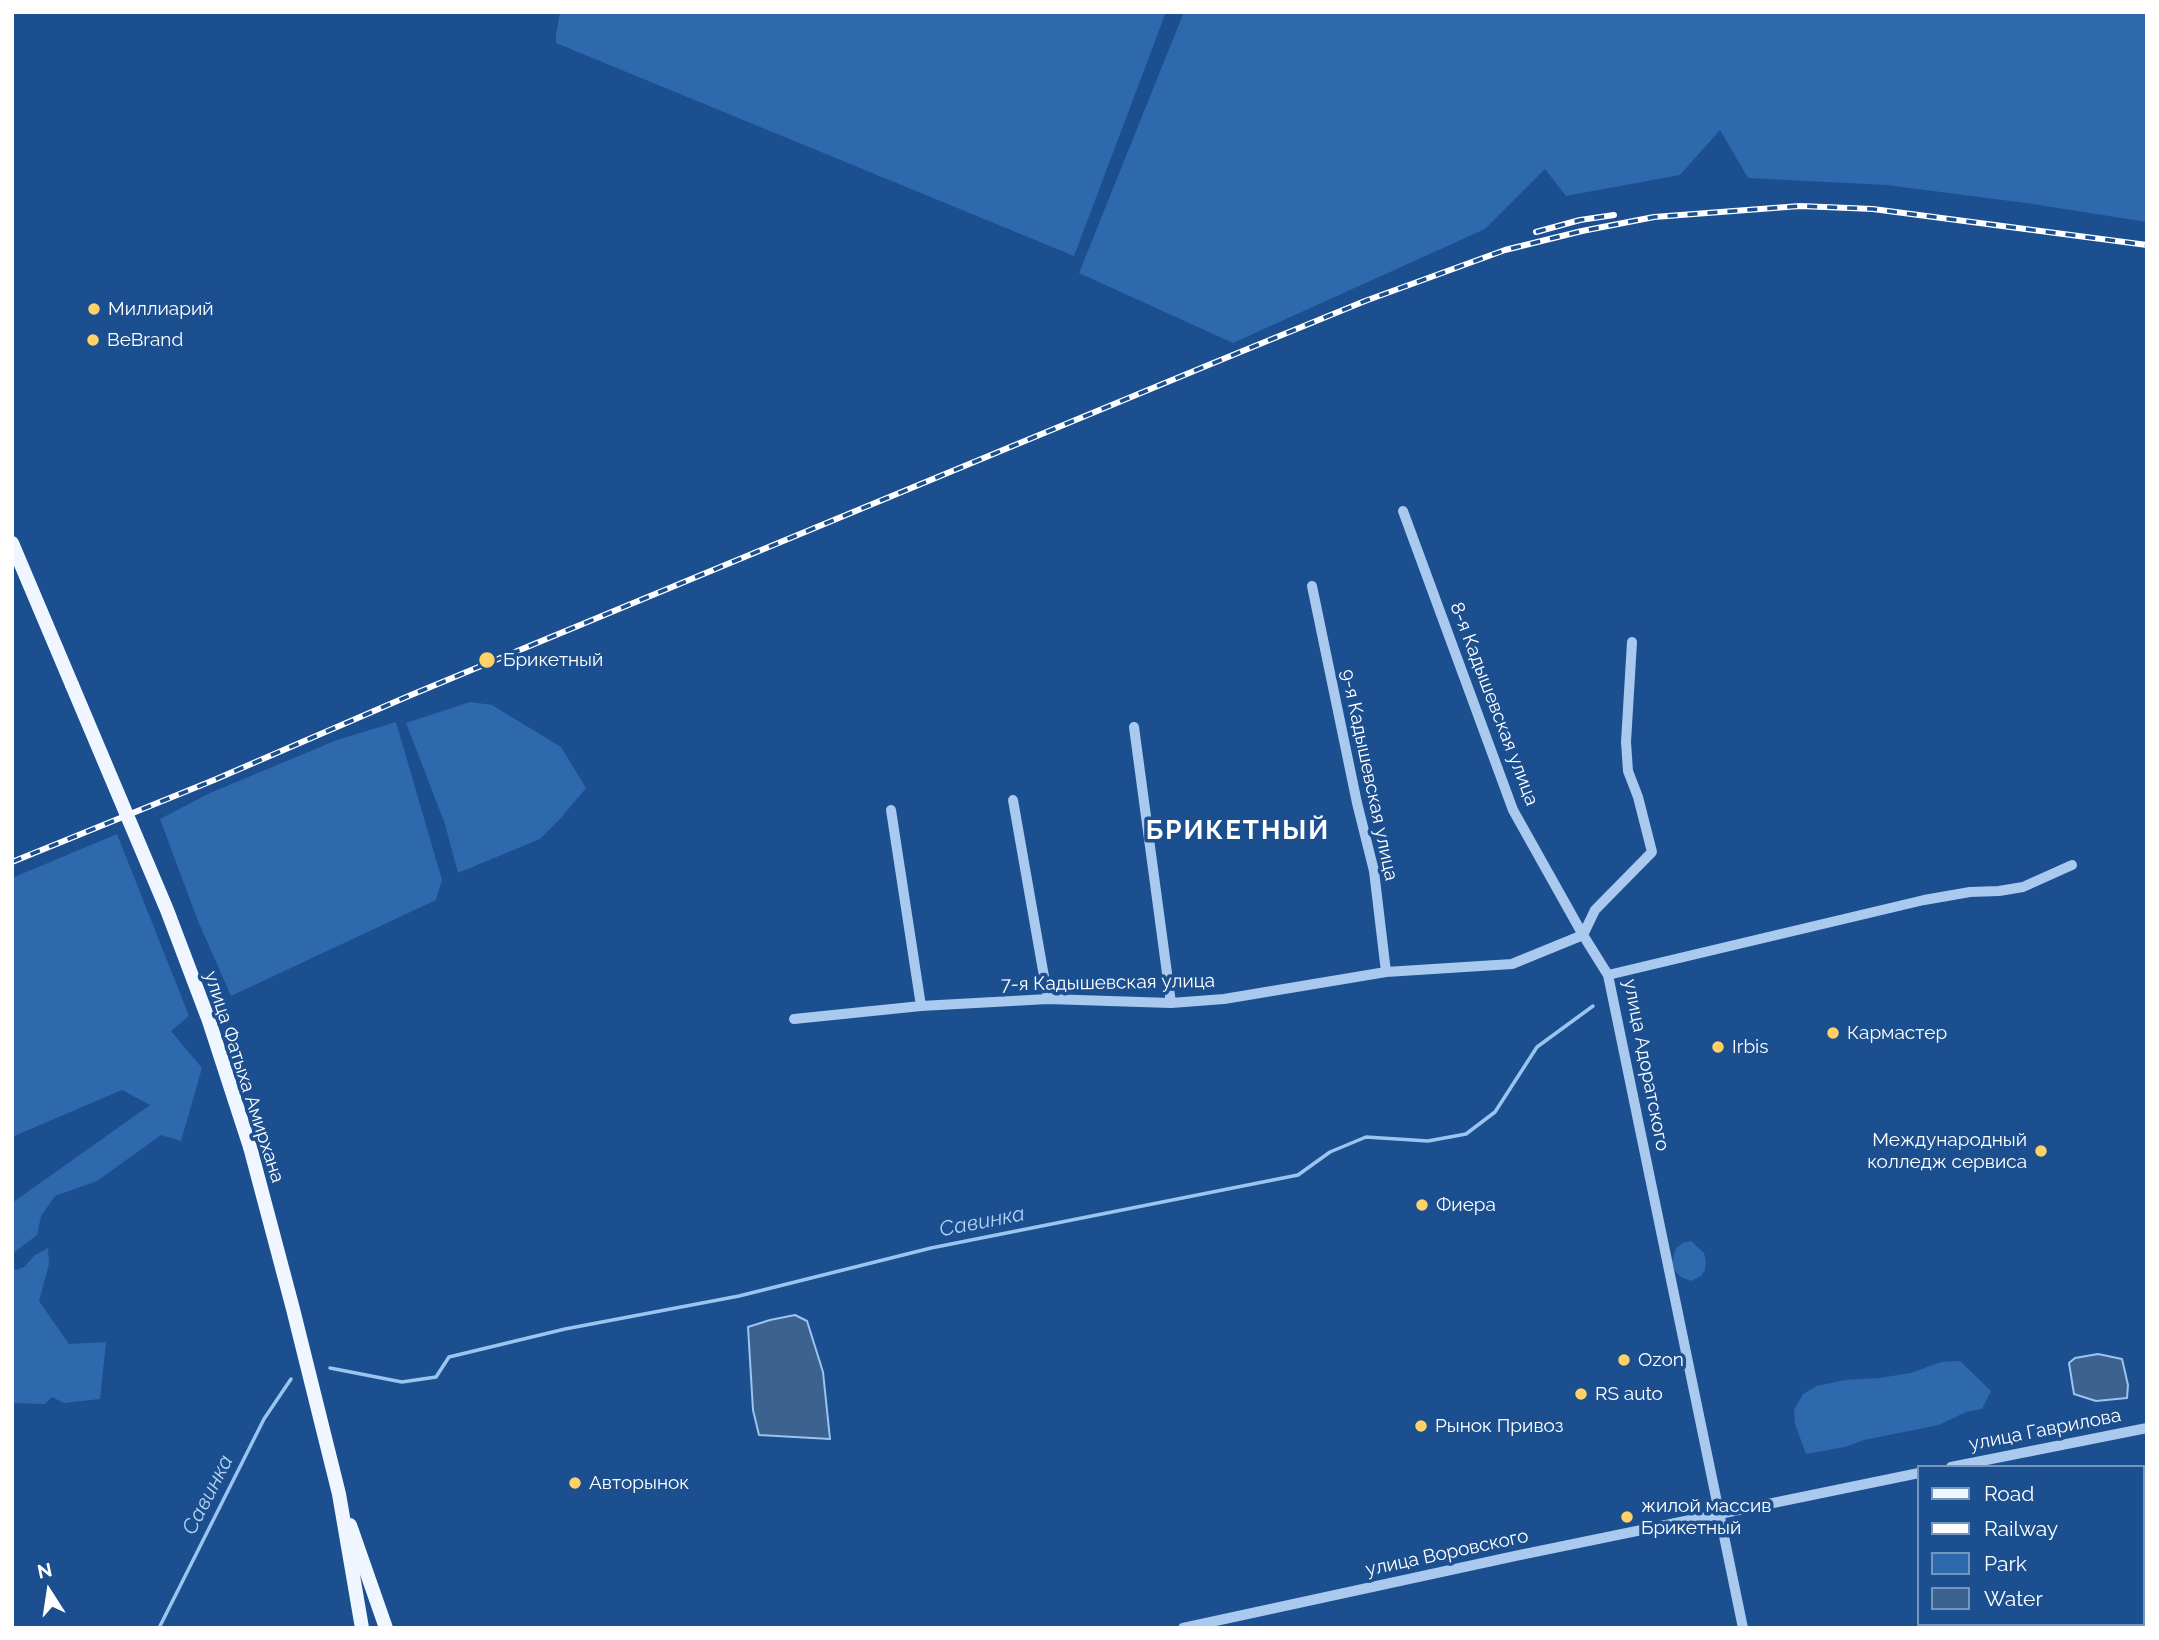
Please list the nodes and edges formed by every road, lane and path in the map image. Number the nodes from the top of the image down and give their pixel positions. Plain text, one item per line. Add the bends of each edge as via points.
1 (1403, 511) dead end
2 (12, 543) edge
3 (1312, 586) dead end
4 (1632, 642) dead end
5 (1134, 727) dead end
6 (1013, 800) dead end
7 (891, 810) dead end
8 (2072, 864) dead end
9 (1583, 935) junction
10 (1386, 972) junction
11 (1608, 975) junction
12 (1048, 999) junction
13 (1171, 1003) junction
14 (921, 1006) junction
15 (794, 1019) dead end
16 (2147, 1427) edge
17 (1961, 1465) edge
18 (1918, 1473) edge
19 (339, 1494) junction
20 (1720, 1514) junction
21 (362, 1628) edge
22 (386, 1628) edge
23 (1183, 1628) edge
24 (1743, 1628) edge

1 - 9 street, 8-я Кадышевская улица via 1513,810
2 - 19 main road, улица Фатыха Амирхана, bridge via 209,1021 250,1147
3 - 10 street, 9-я Кадышевская улица via 1374,871
4 - 9 street via 1626,742 1629,771 1652,852 1595,910
5 - 13 street
6 - 12 street
7 - 14 street
8 - 11 street, улица Адоратского via 2023,887 1924,900
9 - 10 street, 7-я Кадышевская улица via 1512,964
9 - 11 street, 8-я Кадышевская улица
10 - 13 street, 7-я Кадышевская улица via 1224,999
11 - 20 street, улица Адоратского
12 - 13 street, 7-я Кадышевская улица
12 - 14 street, 7-я Кадышевская улица
14 - 15 street, 7-я Кадышевская улица
16 - 17 street, улица Гаврилова
18 - 20 street
19 - 21 main road, улица Фатыха Амирхана
19 - 22 main road, улица Фатыха Амирхана
20 - 23 street, улица Воровского
20 - 24 street, улица Адоратского

